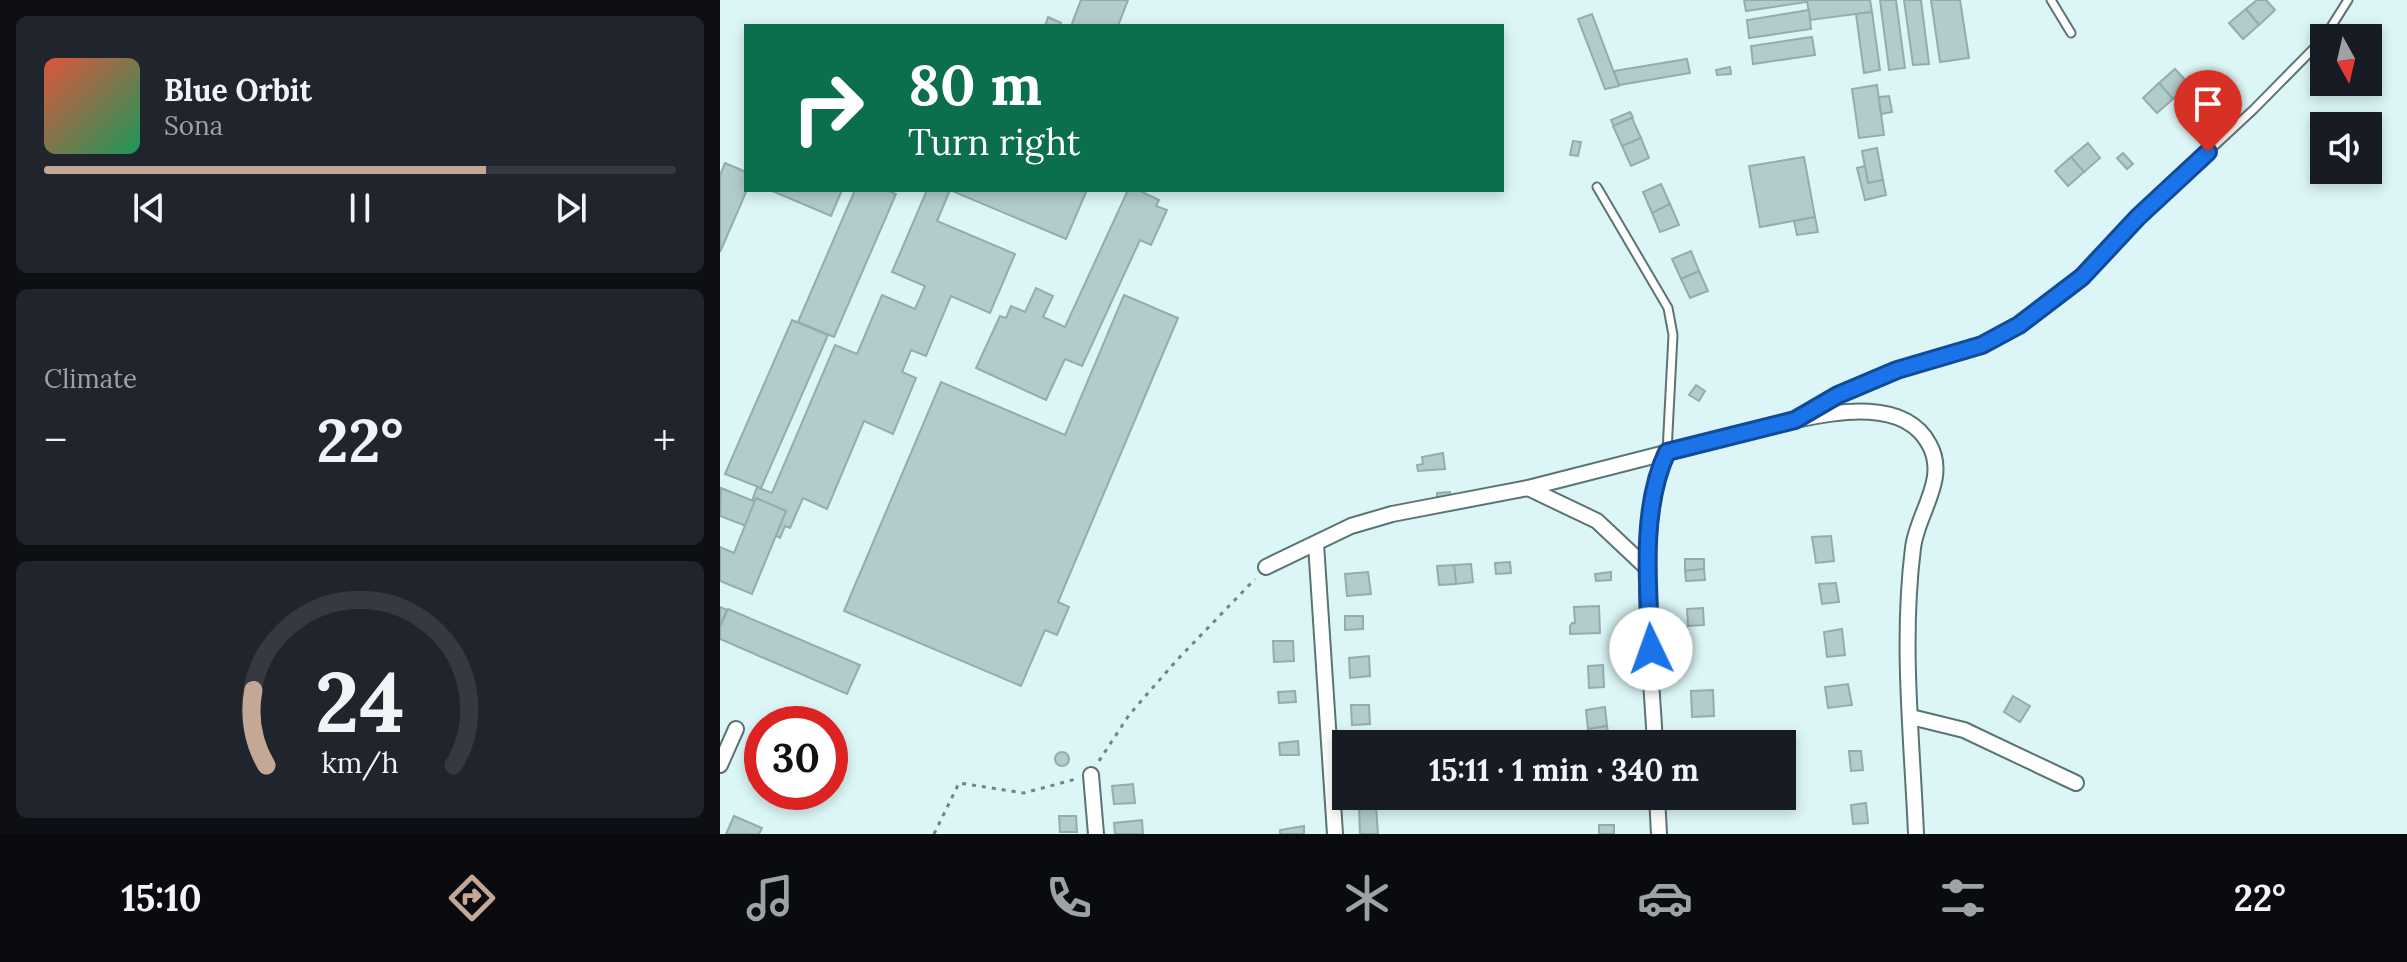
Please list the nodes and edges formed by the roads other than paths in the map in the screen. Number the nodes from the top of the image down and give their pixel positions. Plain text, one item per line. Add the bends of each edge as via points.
1 (2051, 0) edge
2 (2348, 0) edge
3 (2071, 33) dead end
4 (1597, 187) dead end
5 (1795, 420) junction
6 (1667, 452) junction
7 (1528, 488) junction
8 (1316, 544) junction
9 (1266, 567) road end
10 (1648, 569) junction
11 (1911, 717) junction
12 (736, 729) dead end
13 (1654, 730) edge
14 (720, 765) edge
15 (1091, 775) road end
16 (2076, 783) dead end
17 (1658, 810) edge
18 (1096, 834) edge
19 (1335, 834) edge
20 (1659, 834) edge
21 (1916, 834) edge

1 - 3 lane
2 - 5 lane via 2324,38 2254,109 2082,277 2019,325 1982,345 1897,370
4 - 6 lane via 1668,308 1673,335
5 - 6 street
5 - 11 street via 1867,411 1893,417 1915,426 1935,457 1936,475 1914,539 1908,589
6 - 7 street
6 - 10 street via 1654,491
7 - 8 street via 1392,514
7 - 10 street via 1597,521
8 - 9 street
8 - 19 street
10 - 13 street
11 - 16 street via 1964,730
11 - 21 street
12 - 14 street
15 - 18 street
17 - 20 street

